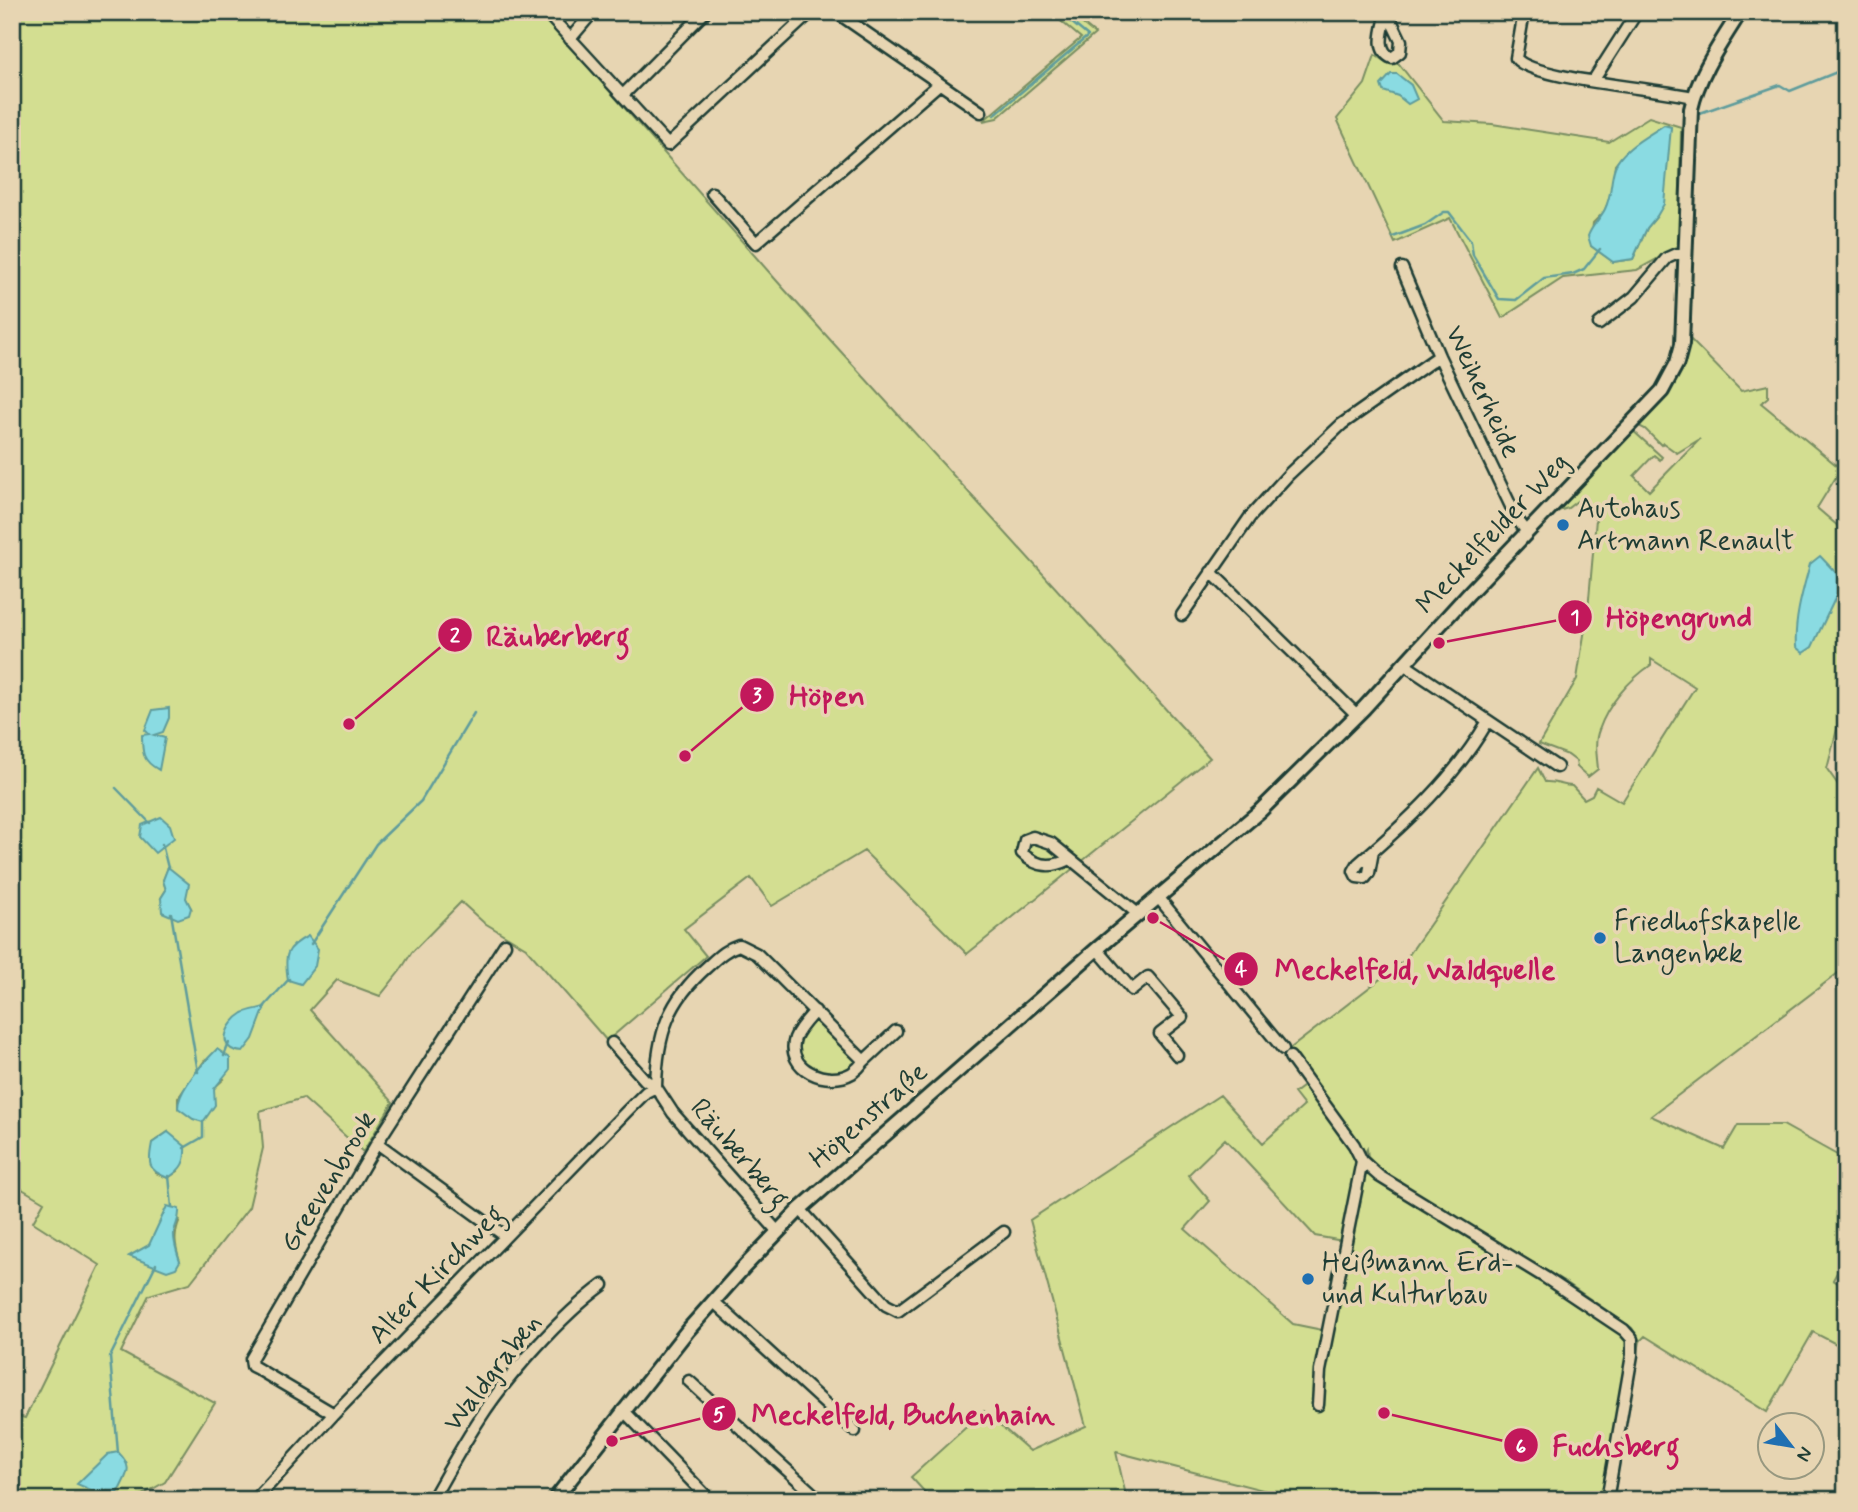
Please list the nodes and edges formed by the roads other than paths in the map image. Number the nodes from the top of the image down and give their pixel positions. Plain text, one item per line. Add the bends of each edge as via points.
1 (546, 12) edge
2 (593, 12) edge
3 (705, 12) edge
4 (811, 12) edge
5 (836, 12) edge
6 (1524, 12) edge
7 (1637, 12) edge
8 (1740, 12) edge
9 (570, 39) junction
10 (1593, 82) junction
11 (939, 84) junction
12 (623, 95) junction
13 (1693, 97) junction
14 (981, 111) dead end
15 (712, 193) dead end
16 (1685, 254) junction
17 (1402, 268) dead end
18 (1599, 324) dead end
19 (1439, 356) junction
20 (1527, 532) junction
21 (1211, 572) junction
22 (1182, 615) dead end
23 (1405, 665) junction
24 (1357, 715) junction
25 (1488, 721) junction
26 (1556, 767) dead end
27 (1260, 811) joint
28 (1373, 851) dead end
29 (1068, 860) dead end
30 (1158, 897) junction
31 (1138, 914) junction
32 (505, 944) dead end
33 (1097, 949) junction
34 (815, 1012) junction
35 (896, 1031) dead end
36 (612, 1043) dead end
37 (1177, 1055) dead end
38 (864, 1061) junction
39 (656, 1087) junction
40 (377, 1143) junction
41 (1362, 1161) junction
42 (800, 1209) junction
43 (778, 1232) junction
44 (1004, 1232) dead end
45 (505, 1237) junction
46 (603, 1285) dead end
47 (713, 1301) junction
48 (689, 1381) dead end
49 (1318, 1405) dead end
50 (623, 1410) junction
51 (334, 1415) junction
52 (855, 1431) dead end
53 (255, 1500) edge
54 (432, 1500) edge
55 (554, 1500) edge
56 (710, 1500) edge
57 (820, 1500) edge
58 (1607, 1500) edge

1 - 9 street
2 - 9 street
3 - 12 street
4 - 12 street via 668,145
5 - 11 street
6 - 10 street via 1519,63
7 - 10 street
8 - 13 main road, Meckelfelder Weg
9 - 12 street
10 - 13 street
11 - 14 street
11 - 15 street via 755,243
13 - 16 main road, Meckelfelder Weg
16 - 18 street via 1667,258 1634,297
16 - 20 main road, Meckelfelder Weg via 1681,350 1669,381
17 - 19 street, Weiherheide
19 - 20 street, Weiherheide
19 - 21 street via 1342,424 1289,474 1250,517
20 - 23 main road, Meckelfelder Weg
21 - 22 street
21 - 24 street
23 - 24 main road, Meckelfelder Weg
23 - 25 street
24 - 27 main road, Meckelfelder Weg
25 - 26 street
25 - 28 street via 1448,778
27 - 30 main road, Höpenstraße
29 - 31 street
30 - 31 main road, Höpenstraße
30 - 41 street via 1287,1053
31 - 33 main road, Höpenstraße
32 - 40 street, Greevenbrook
33 - 37 street via 1132,990 1147,977 1182,1017 1160,1034
33 - 42 main road, Höpenstraße
34 - 38 street
34 - 38 street via 795,1039 798,1062 810,1074 837,1077 851,1073
34 - 39 street via 757,954 739,946 728,948 690,982 671,1009
35 - 38 street
36 - 39 street, Räuberberg
39 - 43 street, Räuberberg
39 - 45 street, Alter Kirchweg via 632,1105
40 - 45 street
40 - 51 street, Greevenbrook via 251,1359 252,1366
41 - 49 street via 1320,1371
41 - 58 street via 1379,1176 1558,1286 1632,1339
42 - 43 main road, Höpenstraße
42 - 44 street via 887,1306 897,1311
43 - 47 main road, Höpenstraße
45 - 51 street, Alter Kirchweg
46 - 54 street, Waldgraben via 581,1302 501,1390
47 - 50 main road, Höpenstraße
47 - 52 street
48 - 57 street
50 - 55 main road, Höpenstraße
50 - 56 street
51 - 53 street, Alter Kirchweg

